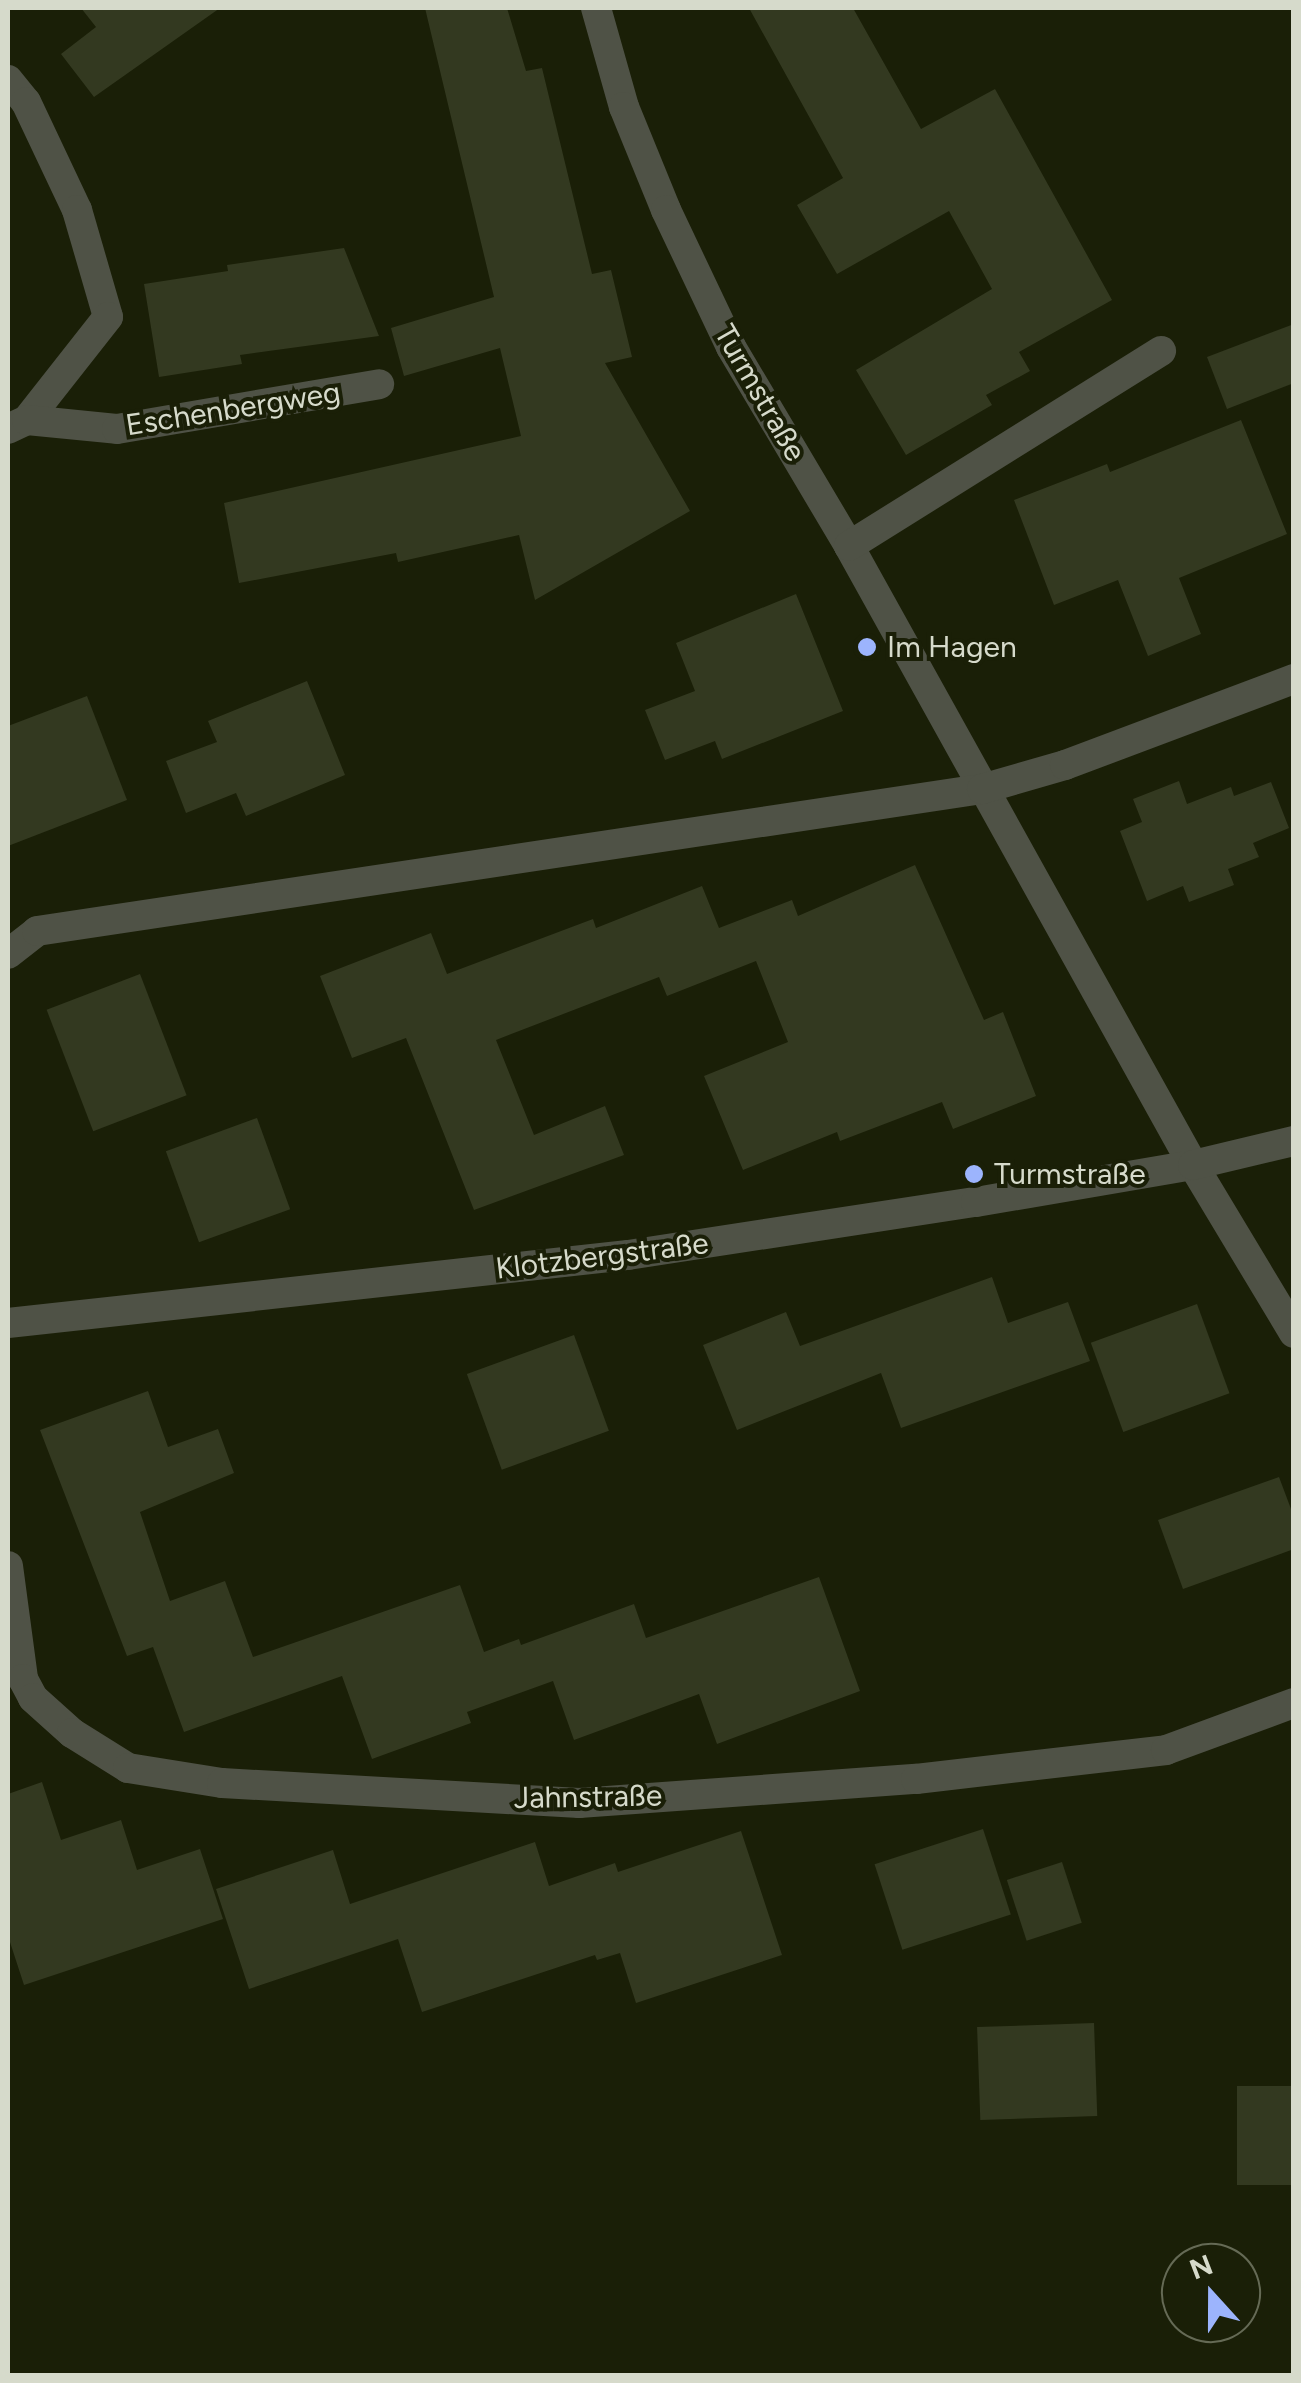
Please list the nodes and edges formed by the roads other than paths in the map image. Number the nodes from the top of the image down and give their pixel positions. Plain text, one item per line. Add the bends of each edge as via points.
1 (596, 8) edge
2 (8, 80) edge
3 (1161, 351) dead end
4 (379, 384) dead end
5 (17, 425) edge
6 (849, 546) junction
7 (1294, 679) edge
8 (982, 788) junction
9 (8, 954) edge
10 (1294, 1141) edge
11 (1193, 1165) junction
12 (8, 1322) edge
13 (1294, 1333) edge
14 (8, 1566) edge
15 (1294, 1703) edge

1 - 6 street, Turmstraße via 624,107 666,210 732,347
2 - 5 street, Eschenbergweg via 26,102 78,210 108,317
3 - 6 street
4 - 5 street, Eschenbergweg via 117,429
6 - 8 street, Turmstraße
7 - 8 street via 1066,766
8 - 9 street via 38,931
8 - 11 street, Turmstraße
10 - 11 street, Klotzbergstraße
11 - 12 street, Klotzbergstraße via 628,1255
11 - 13 street, Turmstraße
14 - 15 street, Jahnstraße via 24,1678 33,1698 72,1733 128,1768 222,1784 578,1802 916,1780 1166,1750

